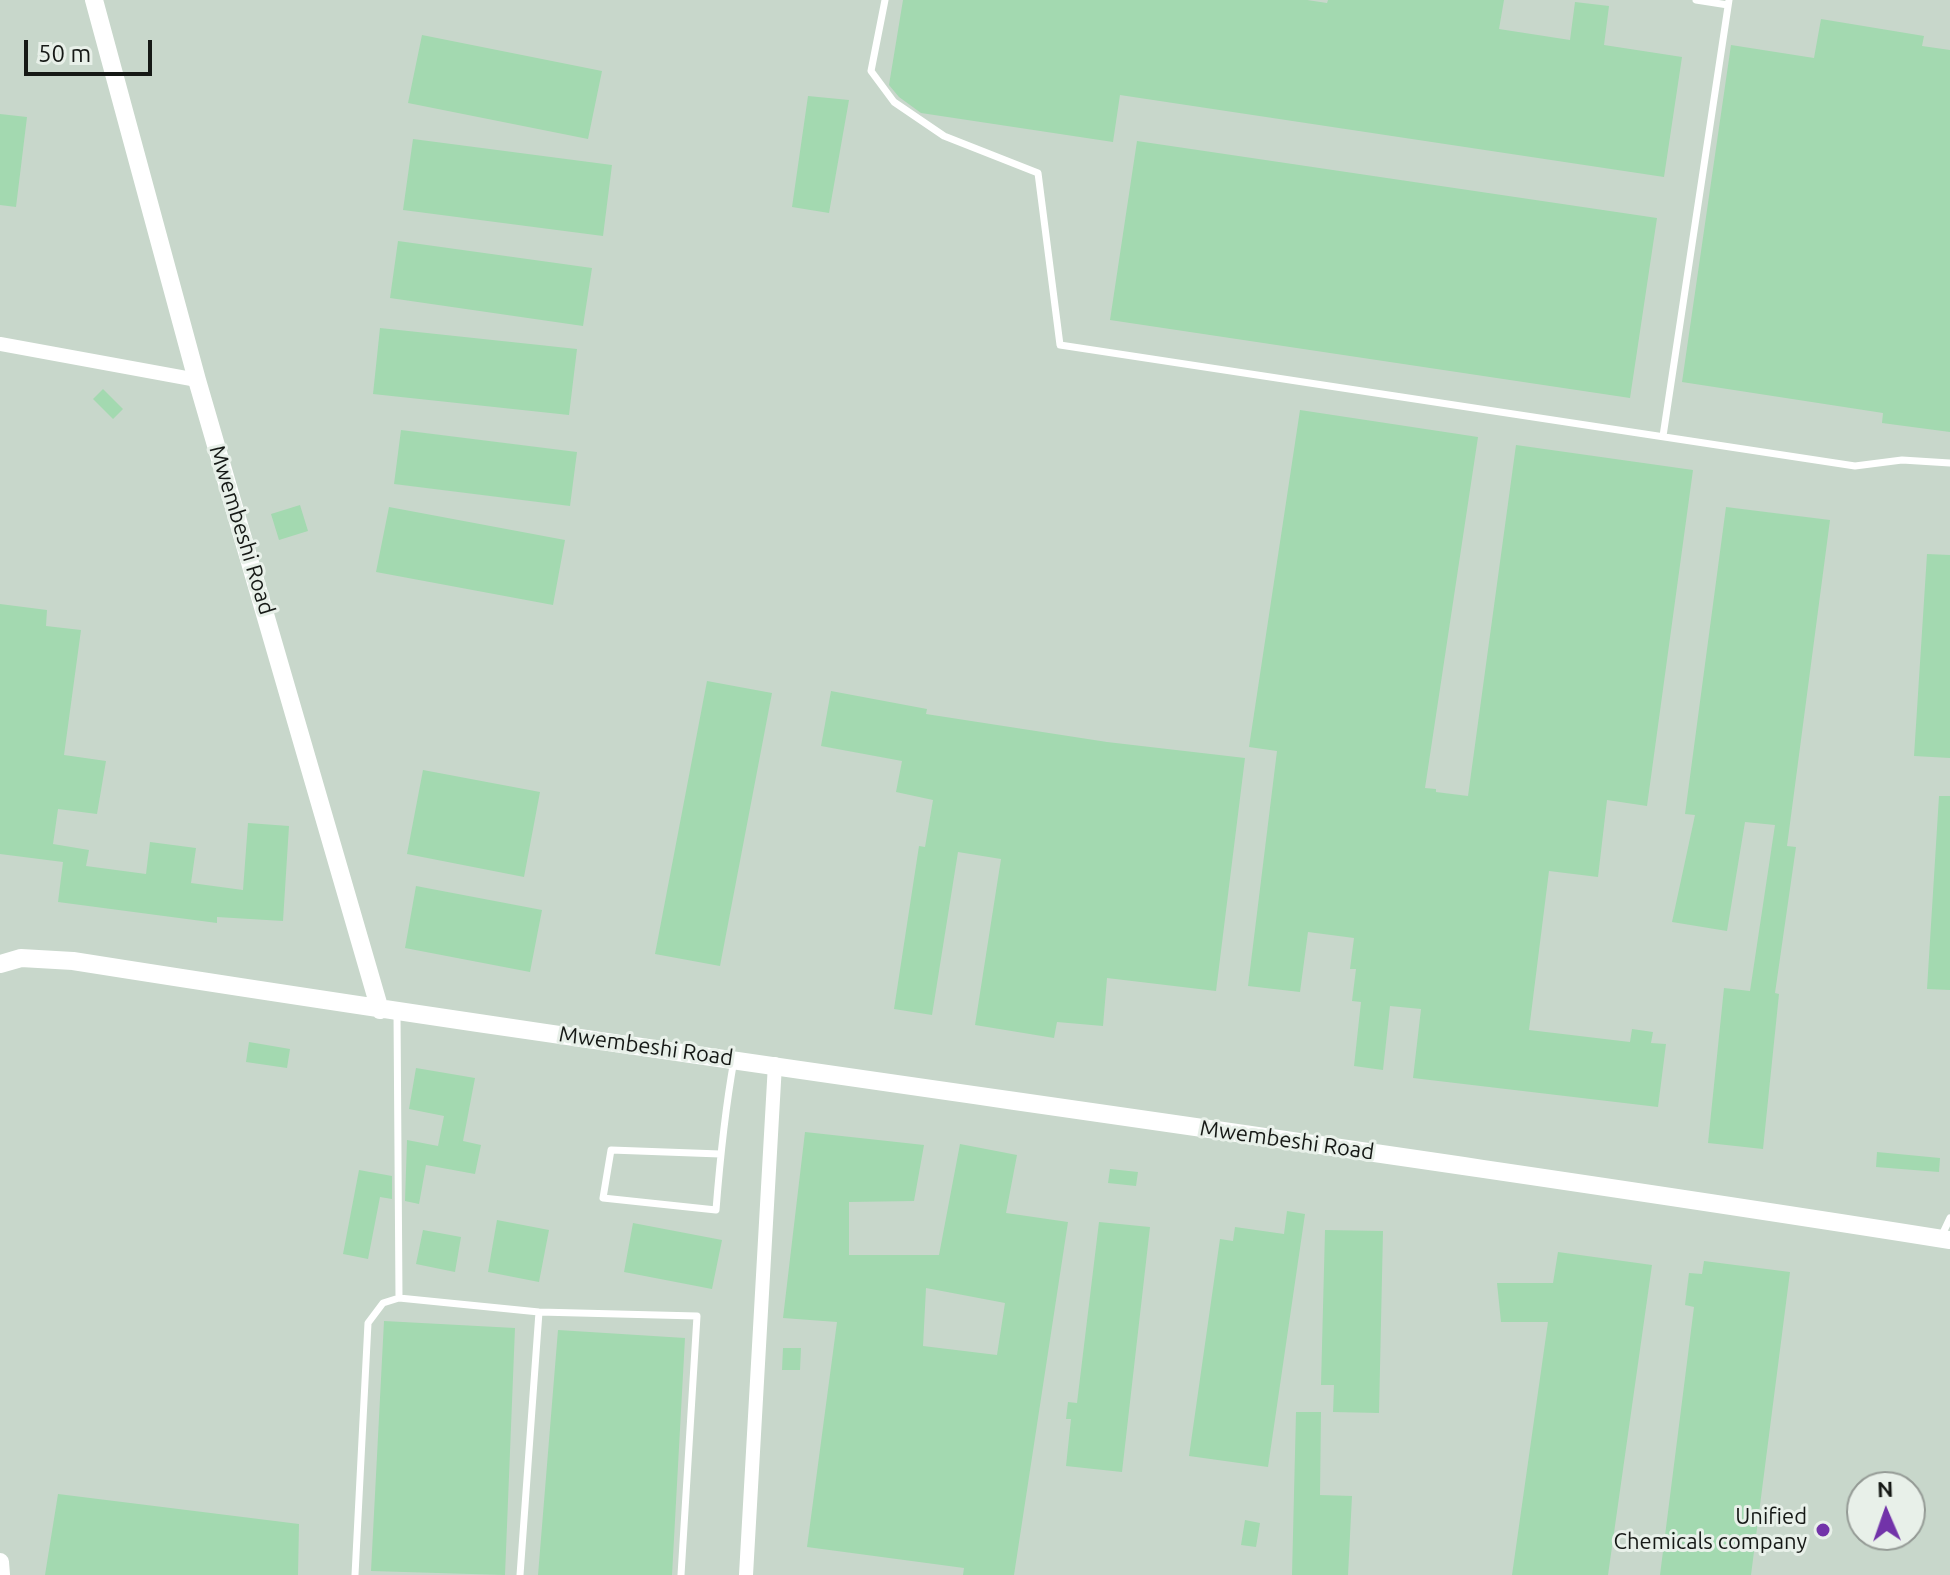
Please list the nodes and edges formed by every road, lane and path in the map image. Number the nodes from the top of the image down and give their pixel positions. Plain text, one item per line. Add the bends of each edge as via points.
1 (94, 0) edge
2 (885, 0) edge
3 (1696, 0) edge
4 (1728, 2) edge
5 (0, 344) edge
6 (197, 380) junction
7 (1663, 436) junction
8 (1950, 463) edge
9 (0, 964) edge
10 (389, 1011) junction
11 (734, 1058) junction
12 (775, 1064) junction
13 (720, 1154) junction
14 (1950, 1218) edge
15 (1945, 1239) edge
16 (399, 1298) junction
17 (539, 1312) junction
18 (0, 1562) edge
19 (1, 1575) edge
20 (355, 1575) edge
21 (520, 1575) edge
22 (681, 1575) edge
23 (746, 1575) edge

1 - 6 street, Mwembeshi Road
2 - 7 lane via 871,71 894,102 944,136 1038,173 1060,345
3 - 4 lane
4 - 7 lane
5 - 6 street
6 - 10 street, Mwembeshi Road
7 - 8 lane via 1855,466 1902,460
9 - 10 street via 21,958 73,961
10 - 11 street, Mwembeshi Road
10 - 16 lane
11 - 12 street, Mwembeshi Road
11 - 13 lane
12 - 15 street, Mwembeshi Road
12 - 23 street
13 - 13 lane via 716,1210 603,1198 611,1150
14 - 15 lane
16 - 17 lane
16 - 20 lane via 383,1303 368,1323
17 - 21 lane
17 - 22 lane via 697,1316
18 - 19 street

